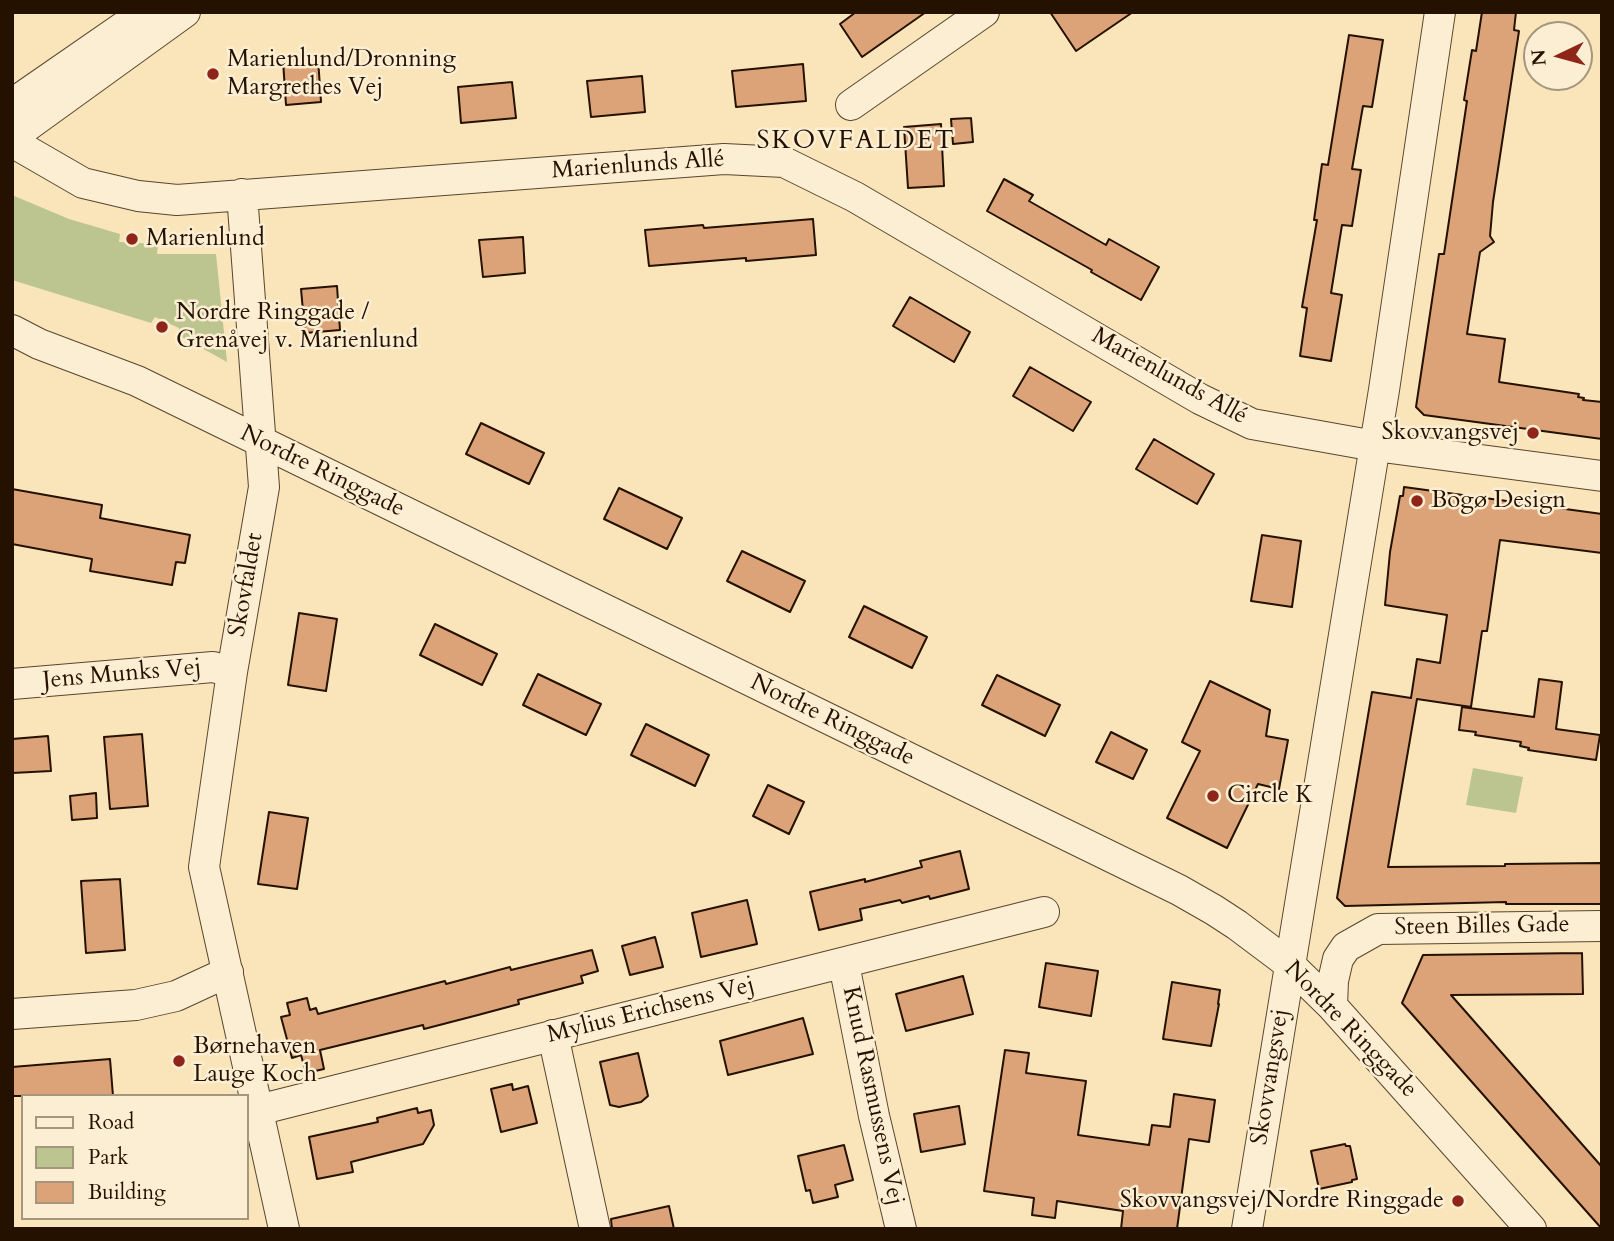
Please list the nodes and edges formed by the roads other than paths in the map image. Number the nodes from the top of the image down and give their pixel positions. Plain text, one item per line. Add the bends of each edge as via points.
1 (145, 12) edge
2 (185, 12) edge
3 (984, 12) edge
4 (1440, 12) edge
5 (12, 104) edge
6 (851, 105) dead end
7 (12, 140) edge
8 (242, 194) junction
9 (12, 330) edge
10 (26, 342) edge
11 (261, 442) junction
12 (1375, 446) junction
13 (1602, 476) edge
14 (232, 671) junction
15 (12, 684) edge
16 (1044, 912) dead end
17 (1602, 926) edge
18 (844, 964) junction
19 (1289, 964) junction
20 (228, 972) junction
21 (1332, 1006) junction
22 (12, 1014) edge
23 (553, 1035) junction
24 (258, 1110) junction
25 (284, 1229) edge
26 (595, 1229) edge
27 (901, 1229) edge
28 (1247, 1229) edge
29 (1531, 1229) edge

1 - 5 street
2 - 7 street
3 - 6 street
4 - 12 street, Skovvangsvej
7 - 8 street, Marienlunds Allé via 66,175 102,189 177,200
8 - 11 street, Skovfaldet
8 - 12 street, Marienlunds Allé via 724,159 784,162 855,197 1224,412 1283,431
9 - 10 street, Nordre Ringgade
10 - 11 street, Nordre Ringgade via 136,381
11 - 14 street, Skovfaldet via 264,486
11 - 19 street, Nordre Ringgade via 1179,890
12 - 13 street, Marienlunds Allé
12 - 19 street, Skovvangsvej
14 - 15 street, Jens Munks Vej via 212,667
14 - 20 street, Skovfaldet via 204,867
16 - 18 street, Mylius Erichsens Vej
17 - 21 street, Steen Billes Gade via 1378,929 1346,947 1338,959
18 - 23 street, Mylius Erichsens Vej
18 - 27 street, Knud Rasmussens Vej
19 - 21 street, Nordre Ringgade
19 - 28 street, Skovvangsvej
20 - 22 street via 176,996 136,1005
20 - 24 street, Skovfaldet
21 - 29 street, Nordre Ringgade
23 - 24 street, Mylius Erichsens Vej
23 - 26 street
24 - 25 street, Skovfaldet

